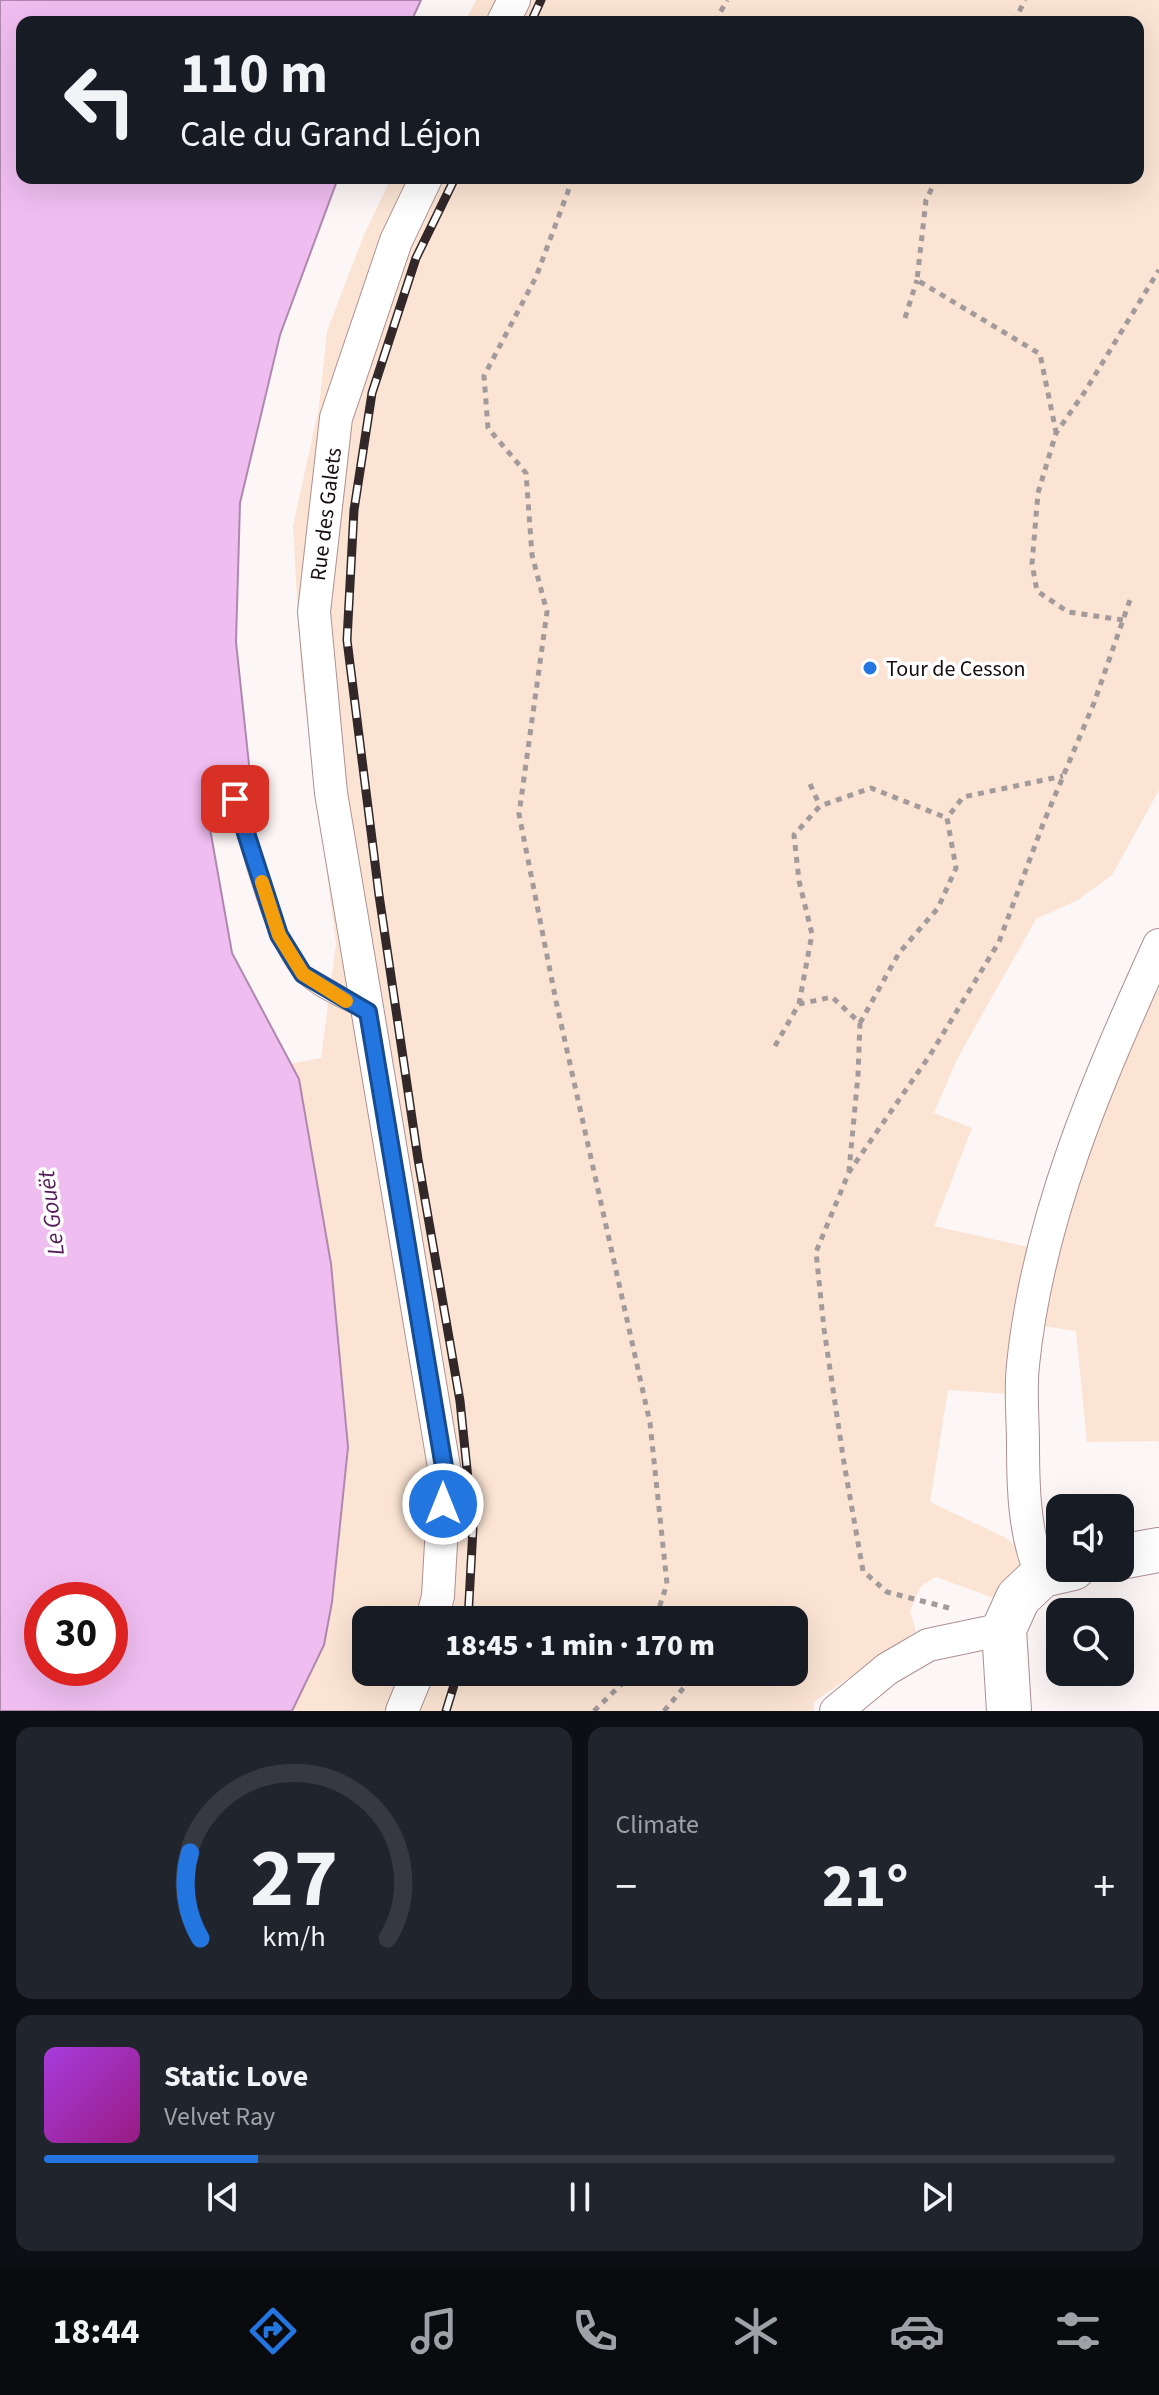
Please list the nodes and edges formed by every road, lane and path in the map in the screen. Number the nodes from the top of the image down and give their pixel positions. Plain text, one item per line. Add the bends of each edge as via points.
1 (423, 184) edge
2 (571, 184) edge
3 (934, 184) edge
4 (1159, 270) edge
5 (917, 280) junction
6 (905, 318) dead end
7 (1056, 433) junction
8 (1131, 597) dead end
9 (1123, 620) junction
10 (1063, 776) junction
11 (810, 784) dead end
12 (235, 799) dead end
13 (820, 806) junction
14 (947, 818) junction
15 (1159, 945) edge
16 (799, 1004) junction
17 (368, 1012) junction
18 (860, 1023) junction
19 (775, 1046) dead end
20 (849, 1172) junction
21 (1159, 1550) edge
22 (1134, 1554) edge
23 (1046, 1564) edge
24 (1046, 1579) edge
25 (436, 1606) edge
26 (660, 1606) edge
27 (989, 1631) junction
28 (412, 1686) edge
29 (620, 1686) edge
30 (685, 1686) edge
31 (402, 1711) edge
32 (594, 1711) edge
33 (664, 1711) edge
34 (836, 1711) edge
35 (1009, 1711) edge

1 - 17 street, Rue des Galets via 396,241 336,418 314,612 331,793
2 - 26 path via 536,277 484,376 488,428 526,473 532,555 547,612 519,814 650,1423 667,1584
3 - 5 path via 926,200
4 - 7 path
5 - 6 path
5 - 7 path via 1040,354
7 - 9 path via 1038,493 1032,564 1037,591 1068,612
8 - 9 path
9 - 10 path
10 - 14 path via 963,797
10 - 20 path via 999,942
11 - 13 path
12 - 17 lane via 279,935 303,974
13 - 14 path via 871,788
13 - 16 path via 794,835 812,934
14 - 18 path via 956,868 938,908 899,953
15 - 23 street via 1075,1139 1033,1299 1023,1368 1023,1466 1032,1553
16 - 18 path via 832,997
16 - 19 path
17 - 25 street, Rue des Galets via 445,1473
18 - 20 path
20 - 27 path via 816,1252 863,1571 887,1592 956,1610
21 - 22 street
24 - 27 street via 1018,1598
27 - 34 street via 928,1645 887,1669
27 - 35 street
28 - 31 street
29 - 32 path
30 - 33 path

